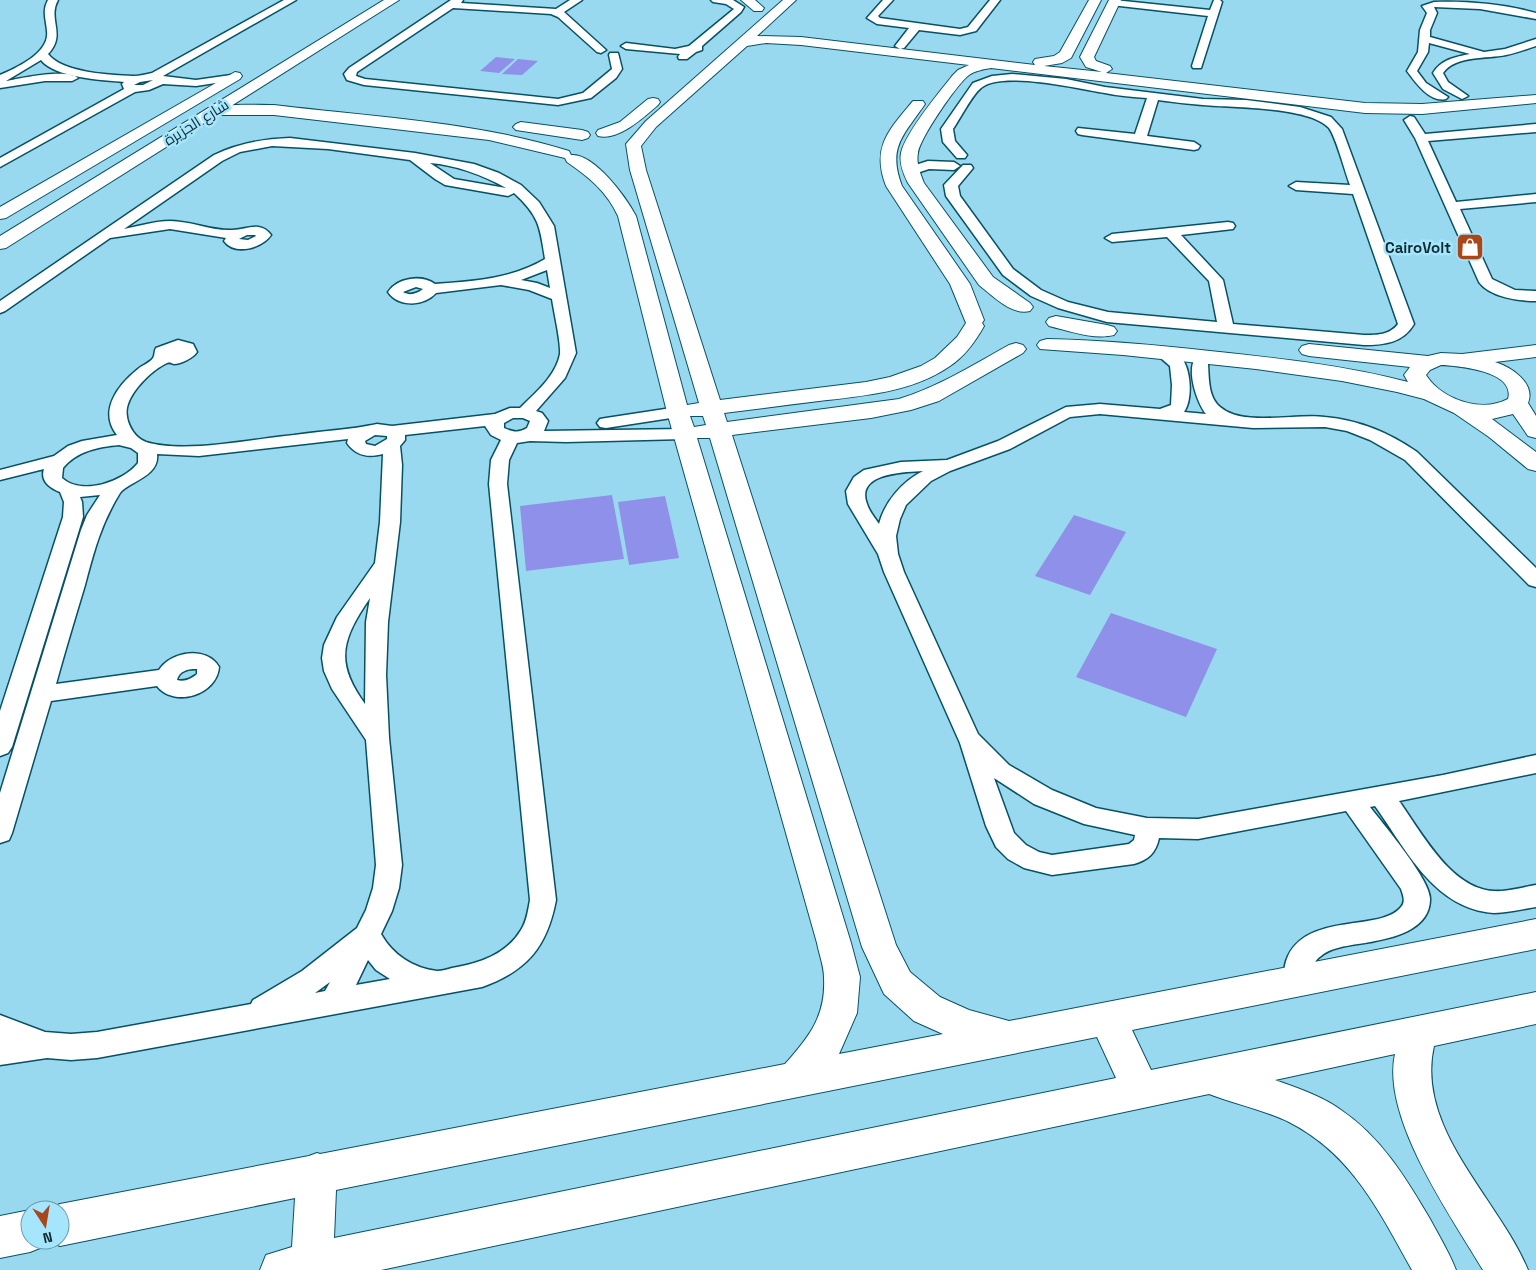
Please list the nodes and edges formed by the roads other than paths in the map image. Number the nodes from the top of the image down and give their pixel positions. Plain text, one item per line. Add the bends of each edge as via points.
1 (53, 0) edge
2 (291, 0) edge
3 (393, 0) edge
4 (577, 0) edge
5 (716, 0) edge
6 (790, 0) edge
7 (888, 0) edge
8 (995, 0) edge
9 (1095, 0) edge
10 (1218, 0) edge
11 (455, 2) edge
12 (758, 2) edge
13 (1115, 2) edge
14 (558, 12) junction
15 (1212, 13) junction
16 (1536, 16) edge
17 (764, 23) junction
18 (916, 27) junction
19 (1425, 39) junction
20 (743, 42) junction
21 (1536, 42) edge
22 (714, 44) dead end
23 (626, 46) junction
24 (900, 46) junction
25 (692, 49) junction
26 (601, 50) junction
27 (1506, 52) junction
28 (42, 54) junction
29 (614, 55) junction
30 (679, 55) junction
31 (1487, 55) junction
32 (926, 56) junction
33 (1535, 56) edge
34 (1040, 62) junction
35 (1431, 62) junction
36 (989, 64) junction
37 (695, 65) joint
38 (26, 66) junction
39 (1197, 66) dead end
40 (54, 67) junction
41 (248, 68) dead end
42 (1105, 70) junction
43 (1084, 75) junction
44 (158, 78) junction
45 (231, 78) junction
46 (34, 79) junction
47 (3, 80) edge
48 (132, 84) junction
49 (145, 88) junction
50 (250, 88) junction
51 (1443, 90) junction
52 (1536, 90) edge
53 (1138, 94) junction
54 (661, 95) dead end
55 (1251, 95) junction
56 (1153, 96) junction
57 (1170, 98) junction
58 (1536, 99) edge
59 (188, 104) junction
60 (212, 112) junction
61 (1410, 120) dead end
62 (1536, 128) edge
63 (1082, 131) dead end
64 (604, 133) junction
65 (1140, 138) junction
66 (1421, 138) junction
67 (1194, 146) dead end
68 (573, 149) junction
69 (630, 149) junction
70 (910, 151) junction
71 (413, 156) junction
72 (604, 161) dead end
73 (965, 161) junction
74 (0, 163) edge
75 (458, 164) junction
76 (434, 171) junction
77 (911, 172) junction
78 (494, 176) junction
79 (478, 186) junction
80 (1296, 186) dead end
81 (1359, 190) junction
82 (529, 198) junction
83 (1536, 198) edge
84 (149, 205) junction
85 (1452, 206) junction
86 (0, 214) edge
87 (170, 225) junction
88 (1228, 226) dead end
89 (1170, 232) junction
90 (234, 235) dead end
91 (104, 236) junction
92 (1112, 238) dead end
93 (0, 244) edge
94 (553, 260) junction
95 (530, 280) junction
96 (431, 289) dead end
97 (559, 296) junction
98 (1536, 296) edge
99 (1022, 307) junction
100 (0, 308) edge
101 (1056, 322) junction
102 (1226, 328) junction
103 (982, 333) junction
104 (1248, 337) junction
105 (1047, 345) junction
106 (1016, 349) junction
107 (1536, 351) edge
108 (1163, 352) junction
109 (1208, 357) junction
110 (164, 358) dead end
111 (1457, 359) junction
112 (1427, 362) junction
113 (1536, 375) edge
114 (1427, 393) junction
115 (1518, 396) junction
116 (1459, 407) junction
117 (525, 413) junction
118 (116, 414) junction
119 (1164, 414) junction
120 (498, 419) junction
121 (715, 419) junction
122 (1228, 420) junction
123 (681, 423) junction
124 (369, 431) junction
125 (1536, 431) edge
126 (525, 433) junction
127 (316, 438) junction
128 (392, 438) junction
129 (139, 444) junction
130 (87, 445) junction
131 (362, 449) junction
132 (199, 452) junction
133 (60, 460) junction
134 (959, 462) junction
135 (1536, 464) edge
136 (141, 470) junction
137 (5, 474) edge
138 (391, 476) junction
139 (61, 485) junction
140 (116, 486) junction
141 (888, 554) junction
142 (384, 564) junction
143 (1536, 580) edge
144 (346, 621) junction
145 (377, 622) junction
146 (375, 675) junction
147 (166, 677) dead end
148 (342, 686) junction
149 (42, 694) junction
150 (8, 699) edge
151 (377, 738) junction
152 (969, 739) junction
153 (0, 747) edge
154 (1536, 764) edge
155 (1381, 796) junction
156 (1352, 801) junction
157 (1148, 828) junction
158 (0, 833) edge
159 (1536, 896) edge
160 (1536, 934) edge
161 (368, 936) junction
162 (455, 980) junction
163 (1298, 981) junction
164 (334, 1002) junction
165 (1536, 1008) edge
166 (246, 1017) junction
167 (1107, 1018) junction
168 (0, 1028) edge
169 (1419, 1033) junction
170 (1011, 1037) junction
171 (47, 1045) junction
172 (0, 1052) edge
173 (1212, 1077) junction
174 (796, 1080) junction
175 (1141, 1090) junction
176 (317, 1173) junction
177 (70, 1223) edge
178 (20, 1233) edge
179 (0, 1237) edge
180 (301, 1268) edge
181 (1435, 1270) edge
182 (1508, 1270) edge

1 - 28 street via 48,12 52,40
2 - 44 street
3 - 50 street, شارع الجزيرة via 352,25 327,30
4 - 14 street
5 - 25 street via 735,4 738,10
6 - 17 street
7 - 18 street via 872,18
8 - 18 street via 968,31
9 - 34 street via 1066,54 1057,60
10 - 15 street
11 - 14 street
11 - 29 street via 353,70 351,78 558,102 587,96 612,76 618,68
12 - 37 street
13 - 15 street
13 - 42 street via 1087,57 1091,64
14 - 26 street
15 - 39 street
16 - 19 street via 1448,2 1430,3 1427,6 1432,14
17 - 20 street
17 - 24 street via 795,34
18 - 24 street
19 - 31 street
19 - 35 street via 1423,52
20 - 32 street via 790,40
20 - 69 street via 650,124
21 - 27 street
22 - 25 street
23 - 26 street via 613,45
23 - 29 street via 630,51
23 - 30 street
24 - 34 street
25 - 30 street
26 - 29 street
27 - 31 street
27 - 33 street
28 - 38 street
28 - 40 street via 45,61
30 - 37 street
31 - 35 street
32 - 36 street
32 - 103 street via 938,65 940,75 891,140 887,154 888,170 894,186 960,284
34 - 42 street
35 - 51 street
35 - 51 street via 1412,67 1412,71 1422,85
36 - 43 street
36 - 70 street via 970,69 959,77 912,143
38 - 40 street
38 - 47 street
40 - 46 street via 33,74 31,77
40 - 48 street
41 - 45 street, شارع الجزيرة
42 - 51 street via 1360,99 1406,100
43 - 53 street via 1134,86
43 - 55 street
44 - 45 street via 196,83
44 - 48 street
44 - 49 street
45 - 59 street, شارع الجزيرة
46 - 47 street
46 - 48 street via 65,78
48 - 49 street
48 - 74 street
49 - 59 street via 180,93
50 - 60 street, شارع الجزيرة
50 - 68 street via 265,96 287,101
51 - 52 street via 1462,96
53 - 56 street
53 - 73 street via 1027,78 987,80 977,85 947,129 949,142
54 - 64 street via 625,125
55 - 57 street via 1180,92 1172,93
55 - 58 street via 1385,110
56 - 57 street
56 - 65 street
57 - 81 street via 1252,104 1300,111 1327,120 1336,129
59 - 86 street, شارع الجزيرة
60 - 68 street via 274,110 468,131
60 - 93 street, شارع الجزيرة
61 - 66 street
62 - 66 street
63 - 65 street
64 - 68 street
64 - 69 street via 631,140
65 - 67 street
66 - 85 street
68 - 72 street
68 - 123 street via 623,205
69 - 121 street
70 - 73 street
70 - 77 street
71 - 75 street
71 - 76 street
71 - 84 street via 280,141 262,142 229,151
73 - 77 street via 928,165
73 - 102 street via 951,185 952,196 1008,272 1025,286 1063,305 1107,317
75 - 76 street
75 - 78 street
76 - 79 street via 442,179
77 - 99 street via 986,281
78 - 79 street
78 - 82 street
79 - 82 street
80 - 81 street
81 - 104 street via 1405,319 1404,328 1393,336 1369,340
82 - 94 street via 547,226
83 - 85 street
84 - 87 street via 153,213
84 - 91 street
85 - 98 street via 1486,282 1511,294
87 - 90 street
87 - 91 street
88 - 89 street
89 - 92 street
89 - 102 street via 1216,280
91 - 100 street
94 - 95 street
94 - 97 street
95 - 96 street
95 - 97 street
97 - 117 street via 568,346 565,367
99 - 101 street via 1042,313
99 - 103 street via 992,309 981,314
101 - 104 street via 1087,329
101 - 105 street via 1060,331 1057,339
102 - 104 street
103 - 106 street
103 - 121 street via 947,360 897,382
104 - 112 street
105 - 106 street
105 - 108 street
106 - 121 street via 931,396 903,405 871,411
107 - 111 street
108 - 109 street
108 - 119 street via 1178,366 1181,403 1178,408
109 - 114 street via 1332,371
109 - 122 street via 1200,364 1205,405
110 - 118 street via 135,379 119,403
111 - 112 street
111 - 115 street via 1496,370 1513,381
112 - 114 street via 1418,368 1415,375
113 - 115 street
114 - 116 street
115 - 116 street via 1508,408 1494,411
115 - 125 street via 1524,416
116 - 135 street via 1497,432
117 - 120 street via 510,413
117 - 126 street via 539,421
118 - 129 street via 120,429
118 - 130 street
119 - 122 street
119 - 134 street via 1100,409 1066,412 1004,445
120 - 126 street via 494,424 497,433
120 - 128 street
121 - 123 street
121 - 170 street via 879,947 897,983 927,1009 965,1026
122 - 143 street via 1325,422 1367,433 1398,446
123 - 126 street via 567,437
123 - 174 street via 842,977 839,1013 823,1048
124 - 127 street
124 - 128 street via 385,429
124 - 131 street via 356,443
126 - 162 street via 500,460 498,484 544,900 540,922 526,945 507,963 482,975
127 - 131 street
127 - 132 street
128 - 131 street via 384,449
128 - 138 street
129 - 130 street via 111,440
129 - 132 street via 167,451
129 - 136 street via 149,454
130 - 133 street
131 - 138 street
132 - 136 street
133 - 137 street
133 - 139 street via 52,474
134 - 141 street via 925,478 897,504 886,536
134 - 141 street via 882,470 858,483 854,497
136 - 140 street
137 - 139 street via 26,474
138 - 142 street via 390,522
139 - 140 street via 82,492
139 - 150 street via 73,502 73,517
140 - 149 street via 91,530
141 - 152 street
142 - 144 street
142 - 145 street
144 - 145 street
144 - 148 street via 337,637 333,655
145 - 146 street
146 - 148 street
146 - 151 street
147 - 149 street
148 - 151 street
149 - 158 street
150 - 153 street
151 - 161 street via 389,865 380,911
152 - 157 street via 1001,771 1044,798 1093,817
152 - 157 street via 1005,840 1033,861 1052,865 1134,854 1148,842
154 - 155 street
155 - 156 street
155 - 159 street via 1440,877 1456,890 1476,899 1496,902
156 - 157 street via 1198,829
156 - 163 street via 1413,885 1417,899 1414,912 1404,922 1389,927 1314,943 1300,958
160 - 163 street
161 - 162 street via 376,952 390,966 408,976 431,981
161 - 164 street
161 - 166 street via 312,980
162 - 164 street
163 - 167 street
164 - 166 street
165 - 169 street
166 - 171 street via 97,1045 71,1048
167 - 170 street
167 - 175 street
168 - 171 street
169 - 173 street
169 - 182 street via 1411,1071 1414,1102 1437,1154
170 - 174 street
171 - 172 street
173 - 175 street
173 - 181 street via 1303,1109 1329,1123 1354,1143 1375,1166
174 - 176 street
175 - 180 street
176 - 177 street
176 - 180 street
178 - 179 street

